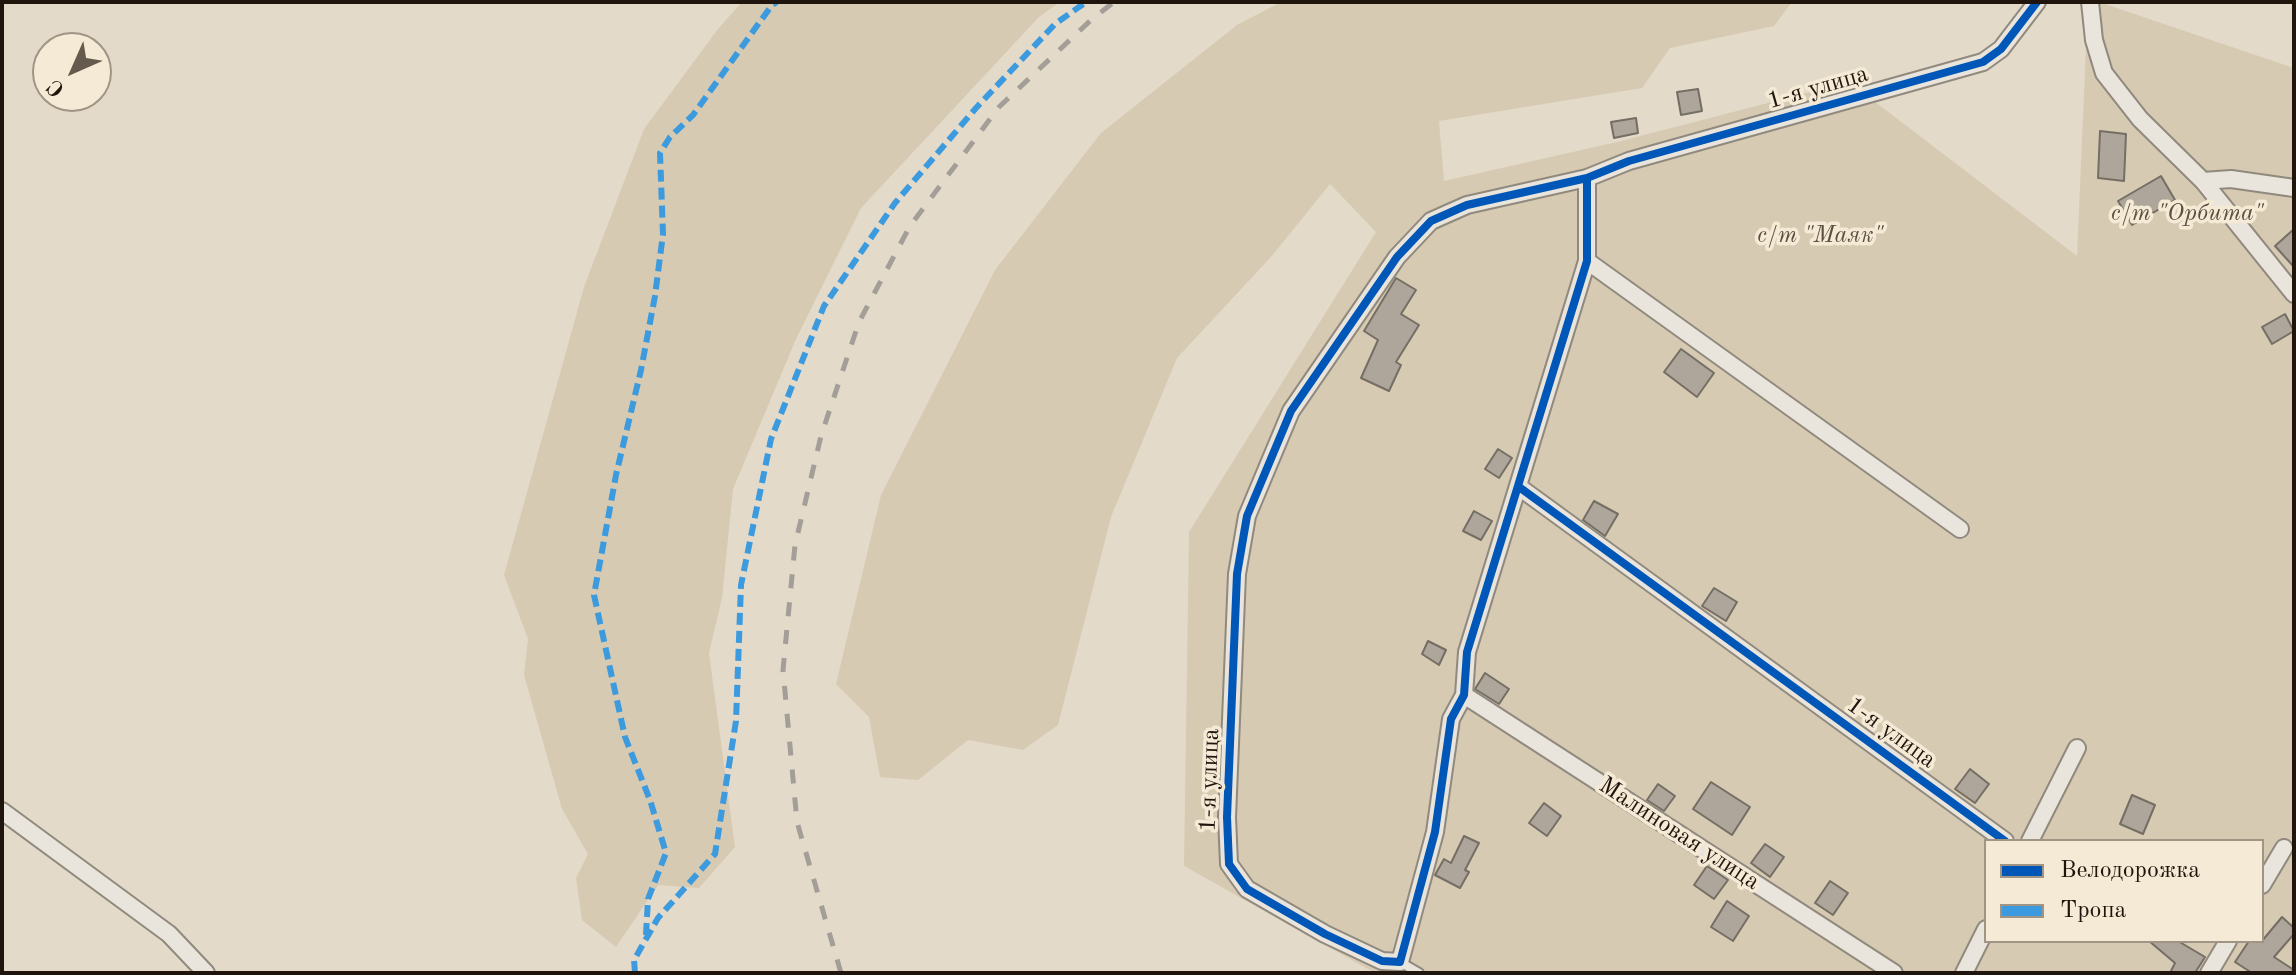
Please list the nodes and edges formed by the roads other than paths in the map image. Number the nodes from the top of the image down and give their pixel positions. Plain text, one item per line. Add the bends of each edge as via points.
1 (2037, 2) edge
2 (2090, 2) edge
3 (1587, 178) junction
4 (2203, 181) junction
5 (2294, 188) edge
6 (1587, 261) junction
7 (2294, 294) edge
8 (1519, 487) junction
9 (1960, 529) dead end
10 (1464, 695) junction
11 (2077, 748) dead end
12 (2, 811) edge
13 (2002, 839) edge
14 (2031, 839) edge
15 (2284, 848) dead end
16 (2264, 882) edge
17 (1984, 933) edge
18 (2227, 943) edge
19 (1400, 962) junction
20 (206, 973) edge
21 (1419, 973) edge
22 (1894, 973) edge
23 (1964, 973) edge
24 (2209, 973) edge

1 - 3 street, 1-я улица via 2001,49 1983,62 1629,161
2 - 4 street via 2104,73 2140,119
3 - 6 street
3 - 19 street, 1-я улица via 1467,205 1431,221 1397,257 1291,411 1247,516 1237,574 1229,864 1260,897 1382,961
4 - 5 street via 2231,179
4 - 7 street
6 - 8 street
6 - 9 street
8 - 10 street via 1467,652
8 - 13 street, 1-я улица
10 - 19 street via 1451,719 1435,832
10 - 22 street, Малиновая улица
11 - 14 street
12 - 20 street via 169,934
15 - 16 street
17 - 23 street
18 - 24 street
19 - 21 lane

